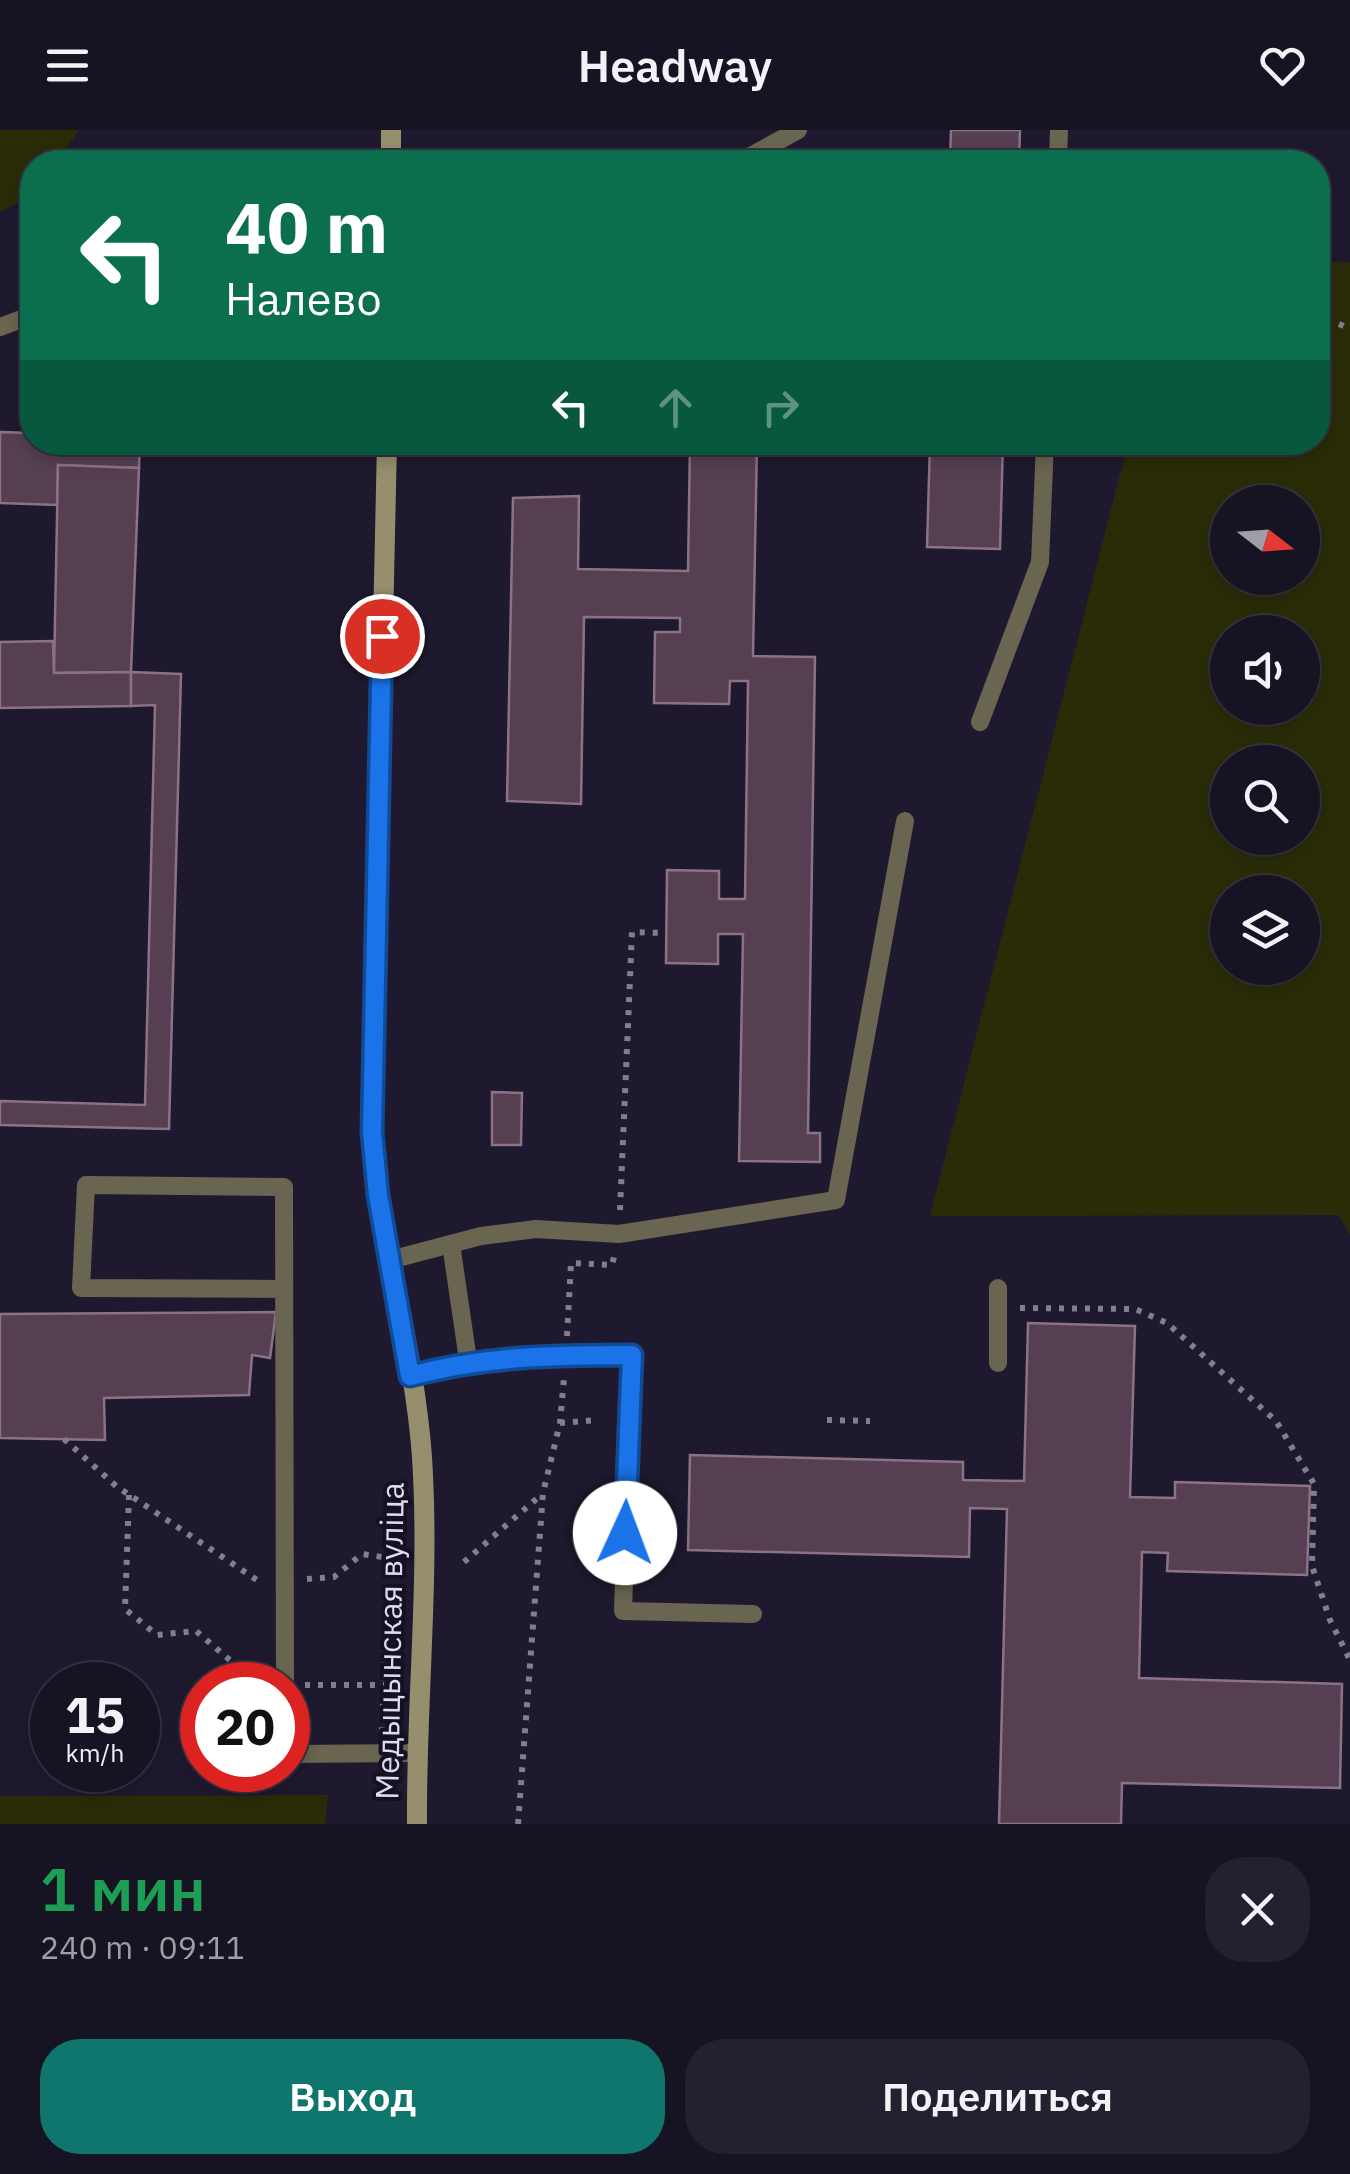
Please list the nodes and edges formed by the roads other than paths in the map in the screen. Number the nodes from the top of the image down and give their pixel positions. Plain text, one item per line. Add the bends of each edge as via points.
1 (798, 130) edge
2 (762, 150) edge
3 (387, 455) edge
4 (1044, 455) edge
5 (980, 722) dead end
6 (905, 821) dead end
7 (451, 1244) junction
8 (390, 1260) junction
9 (998, 1288) dead end
10 (284, 1289) junction
11 (468, 1360) junction
12 (998, 1363) dead end
13 (410, 1376) junction
14 (753, 1614) dead end
15 (285, 1662) edge
16 (416, 1753) junction
17 (310, 1754) edge
18 (417, 1824) edge

1 - 2 lane
3 - 8 street, Медыцынская вуліца via 372,1132
4 - 5 lane via 1040,562
6 - 7 lane via 836,1200 619,1234 536,1229
7 - 8 lane
7 - 11 lane
8 - 13 street, Медыцынская вуліца
9 - 12 lane
10 - 10 lane via 81,1288 86,1185 284,1187
10 - 15 lane
11 - 13 lane
11 - 14 lane via 632,1355 622,1611
13 - 16 street, Медыцынская вуліца via 422,1453 426,1591
16 - 17 lane
16 - 18 street, Медыцынская вуліца

